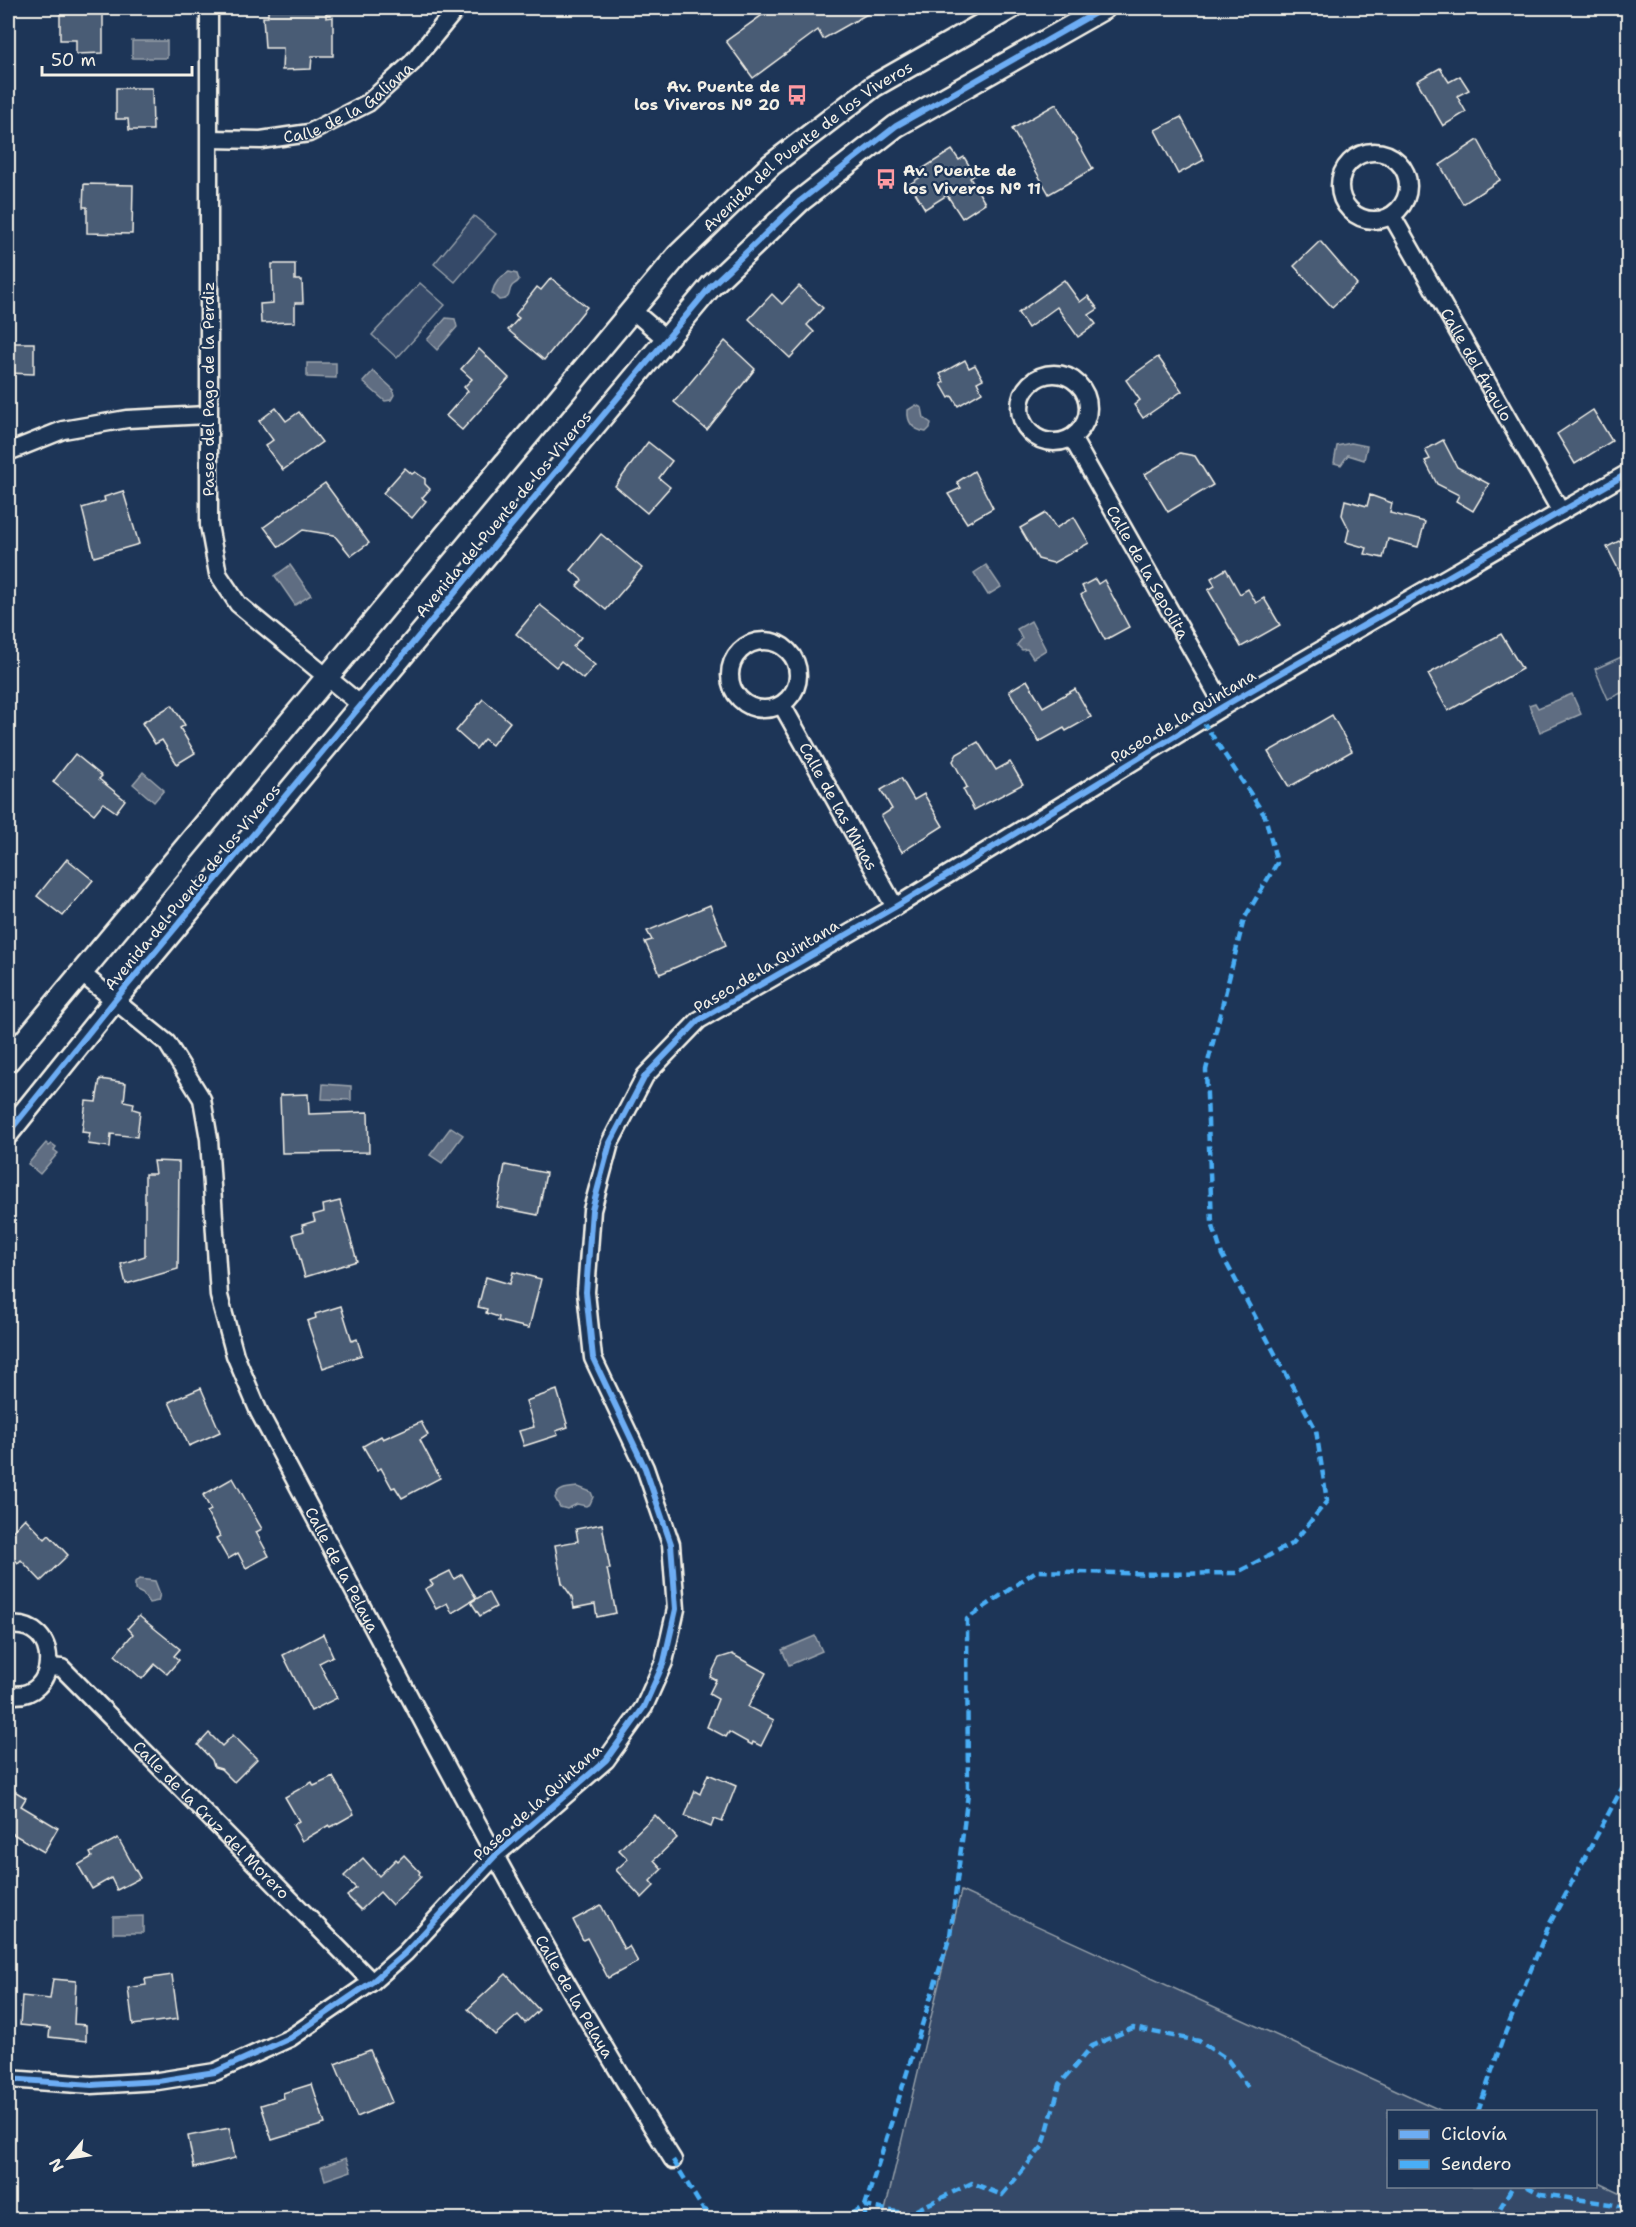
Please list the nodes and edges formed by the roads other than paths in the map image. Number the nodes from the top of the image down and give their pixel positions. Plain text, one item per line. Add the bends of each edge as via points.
1 (209, 8) edge
2 (457, 8) edge
3 (1011, 8) edge
4 (1104, 8) edge
5 (210, 139) junction
6 (1392, 216) junction
7 (632, 310) junction
8 (667, 340) junction
9 (207, 415) junction
10 (1072, 438) junction
11 (8, 452) edge
12 (1629, 473) edge
13 (1562, 512) junction
14 (327, 678) junction
15 (361, 705) junction
16 (782, 705) junction
17 (1224, 706) junction
18 (895, 906) junction
19 (81, 973) junction
20 (115, 1000) junction
21 (8, 1061) edge
22 (8, 1133) edge
23 (8, 1626) edge
24 (49, 1667) junction
25 (8, 1694) edge
26 (495, 1856) junction
27 (372, 1982) junction
28 (8, 2079) edge
29 (673, 2160) dead end

1 - 5 street, Paseo del Pago de la Perdiz
2 - 5 street, Calle de la Galiana via 412,63 368,103 309,133 261,140
3 - 7 street, Avenida del Puente de los Viveros via 874,86 771,165 678,255
4 - 8 street, Avenida del Puente de los Viveros via 896,126 800,201 711,286
5 - 9 street, Paseo del Pago de la Perdiz
6 - 6 street via 1407,199 1409,188 1402,166 1384,153 1362,154 1352,159 1340,179 1343,202 1359,218 1370,221
6 - 13 street, Calle del Ángulo
7 - 8 street
7 - 14 street, Avenida del Puente de los Viveros
8 - 15 street, Avenida del Puente de los Viveros
9 - 11 street via 127,419 63,430
9 - 14 street, Paseo del Pago de la Perdiz via 209,525 218,574 238,604
10 - 10 street via 1086,420 1087,398 1074,380 1053,373 1042,375 1024,390 1020,400 1023,423 1039,439 1050,443
10 - 17 street, Calle de la Sepolita
12 - 13 street, Paseo de la Quintana
13 - 17 street, Paseo de la Quintana
14 - 15 street, Paseo del Pago de la Perdiz
14 - 19 street, Avenida del Puente de los Viveros
15 - 20 street, Avenida del Puente de los Viveros
16 - 16 street via 796,688 797,665 784,647 763,640 752,642 734,657 729,679 732,690 739,700 760,710
16 - 18 street, Calle de las Minas
17 - 18 street, Paseo de la Quintana
18 - 26 street, Paseo de la Quintana via 699,1020 645,1076 610,1143 591,1222 586,1292 593,1358 645,1468 668,1533 675,1609 664,1662 644,1707 606,1760
19 - 20 street, Calle de la Pelaya
19 - 21 street, Avenida del Puente de los Viveros
20 - 22 street, Avenida del Puente de los Viveros
20 - 26 street, Calle de la Pelaya via 167,1043 202,1099 209,1139 219,1296 234,1355 259,1412
23 - 24 street via 21,1626 40,1636 46,1645
24 - 25 street via 36,1687 26,1693
24 - 27 street, Calle de la Cruz del Morero via 62,1668
26 - 27 street, Paseo de la Quintana via 405,1953
26 - 29 street, Calle de la Pelaya
27 - 28 street, Paseo de la Quintana via 290,2038 215,2072 92,2085

